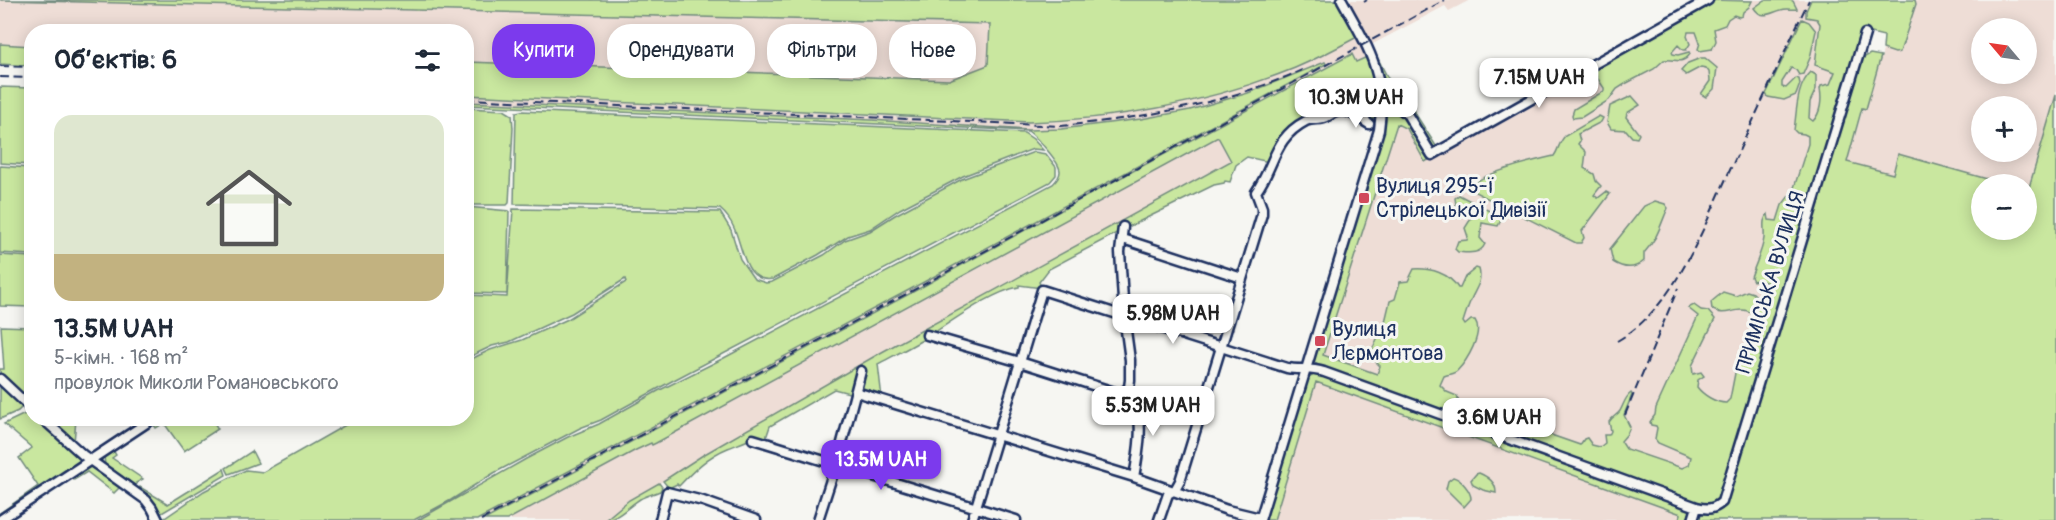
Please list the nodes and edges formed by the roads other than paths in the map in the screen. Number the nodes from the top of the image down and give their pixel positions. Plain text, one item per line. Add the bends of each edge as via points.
1 (1342, 0) edge
2 (1708, 0) edge
3 (1865, 34) dead end
4 (1380, 87) junction
5 (1382, 105) junction
6 (1370, 124) junction
7 (1379, 130) junction
8 (1123, 227) dead end
9 (1123, 239) junction
10 (1242, 278) junction
11 (1124, 316) junction
12 (927, 335) dead end
13 (1222, 346) junction
14 (1020, 362) junction
15 (1306, 368) junction
16 (861, 371) dead end
17 (0, 379) edge
18 (856, 392) junction
19 (1122, 394) junction
20 (1136, 398) junction
21 (24, 402) edge
22 (1199, 418) junction
23 (51, 426) edge
24 (142, 426) edge
25 (998, 435) junction
26 (753, 439) dead end
27 (90, 460) junction
28 (835, 464) junction
29 (1134, 477) junction
30 (1175, 490) junction
31 (976, 507) junction
32 (1697, 507) junction
33 (741, 518) edge
34 (0, 519) edge
35 (1260, 519) edge
36 (158, 520) edge
37 (660, 520) edge
38 (756, 520) edge
39 (818, 520) edge
40 (972, 520) edge
41 (1016, 520) edge
42 (1160, 520) edge
43 (1693, 520) edge

1 - 4 street via 1366,44
2 - 5 street via 1432,155 1407,114 1400,108
3 - 32 street, ПРИМІСЬКА ВУЛИЦЯ via 1722,502 1710,509
4 - 5 street
4 - 6 street via 1361,108
5 - 7 street
6 - 7 street
6 - 10 street via 1346,110 1338,110 1305,122 1281,143 1256,192 1262,214
7 - 15 street
8 - 9 street
9 - 10 street
9 - 11 street via 1120,252
10 - 13 street
11 - 13 street
11 - 14 street via 1042,290
11 - 19 street via 1130,380
12 - 14 street
13 - 15 street via 1287,368
13 - 22 street
14 - 19 street
14 - 25 street
15 - 32 street
15 - 35 street
16 - 18 street
17 - 21 street
18 - 25 street
18 - 28 street
19 - 20 street
20 - 22 street
20 - 29 street via 1140,433
22 - 30 street
23 - 27 street
24 - 27 street
25 - 29 street
25 - 31 street
26 - 28 street
27 - 34 street
27 - 36 street via 146,500
28 - 31 street
28 - 39 street
29 - 30 street
30 - 35 street
30 - 42 street via 1165,499
31 - 40 street
31 - 41 street
32 - 43 street
33 - 37 street via 703,501 667,492
33 - 38 street

